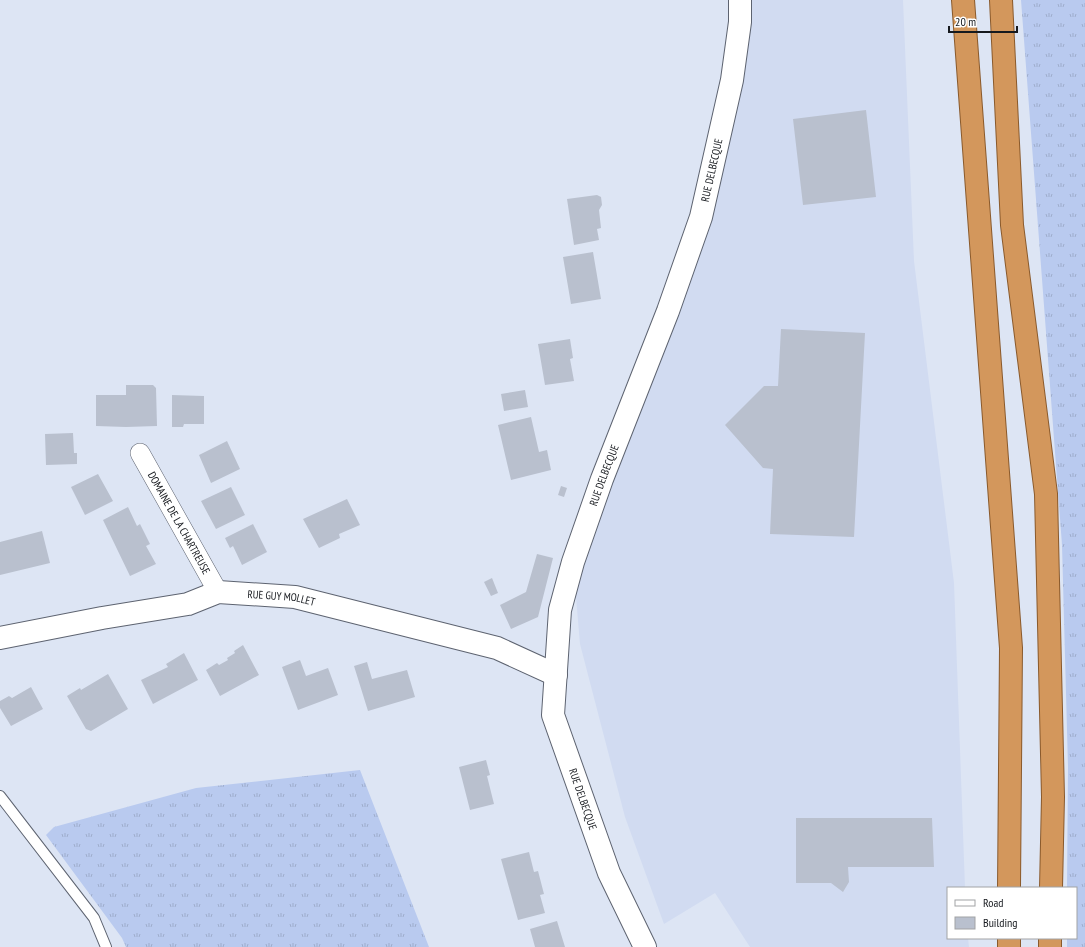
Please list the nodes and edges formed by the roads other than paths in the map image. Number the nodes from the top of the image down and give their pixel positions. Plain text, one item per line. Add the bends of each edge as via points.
1 (740, 0) edge
2 (963, 0) edge
3 (1001, 0) edge
4 (140, 453) dead end
5 (218, 592) junction
6 (0, 638) edge
7 (556, 675) junction
8 (0, 796) edge
9 (1010, 887) edge
10 (1051, 887) edge
11 (106, 947) edge
12 (645, 947) edge

1 - 7 street, RUE DELBECQUE via 740,22 732,80 700,217 668,311 572,562 560,610
2 - 9 highway via 1011,648
3 - 10 highway via 1012,225 1046,494 1053,797
4 - 5 street, DOMAINE DE LA CHARTREUSE
5 - 6 street, RUE GUY MOLLET via 188,604
5 - 7 street, RUE GUY MOLLET via 295,597 497,648
7 - 12 street, RUE DELBECQUE via 553,715 609,873
8 - 11 lane via 94,918

